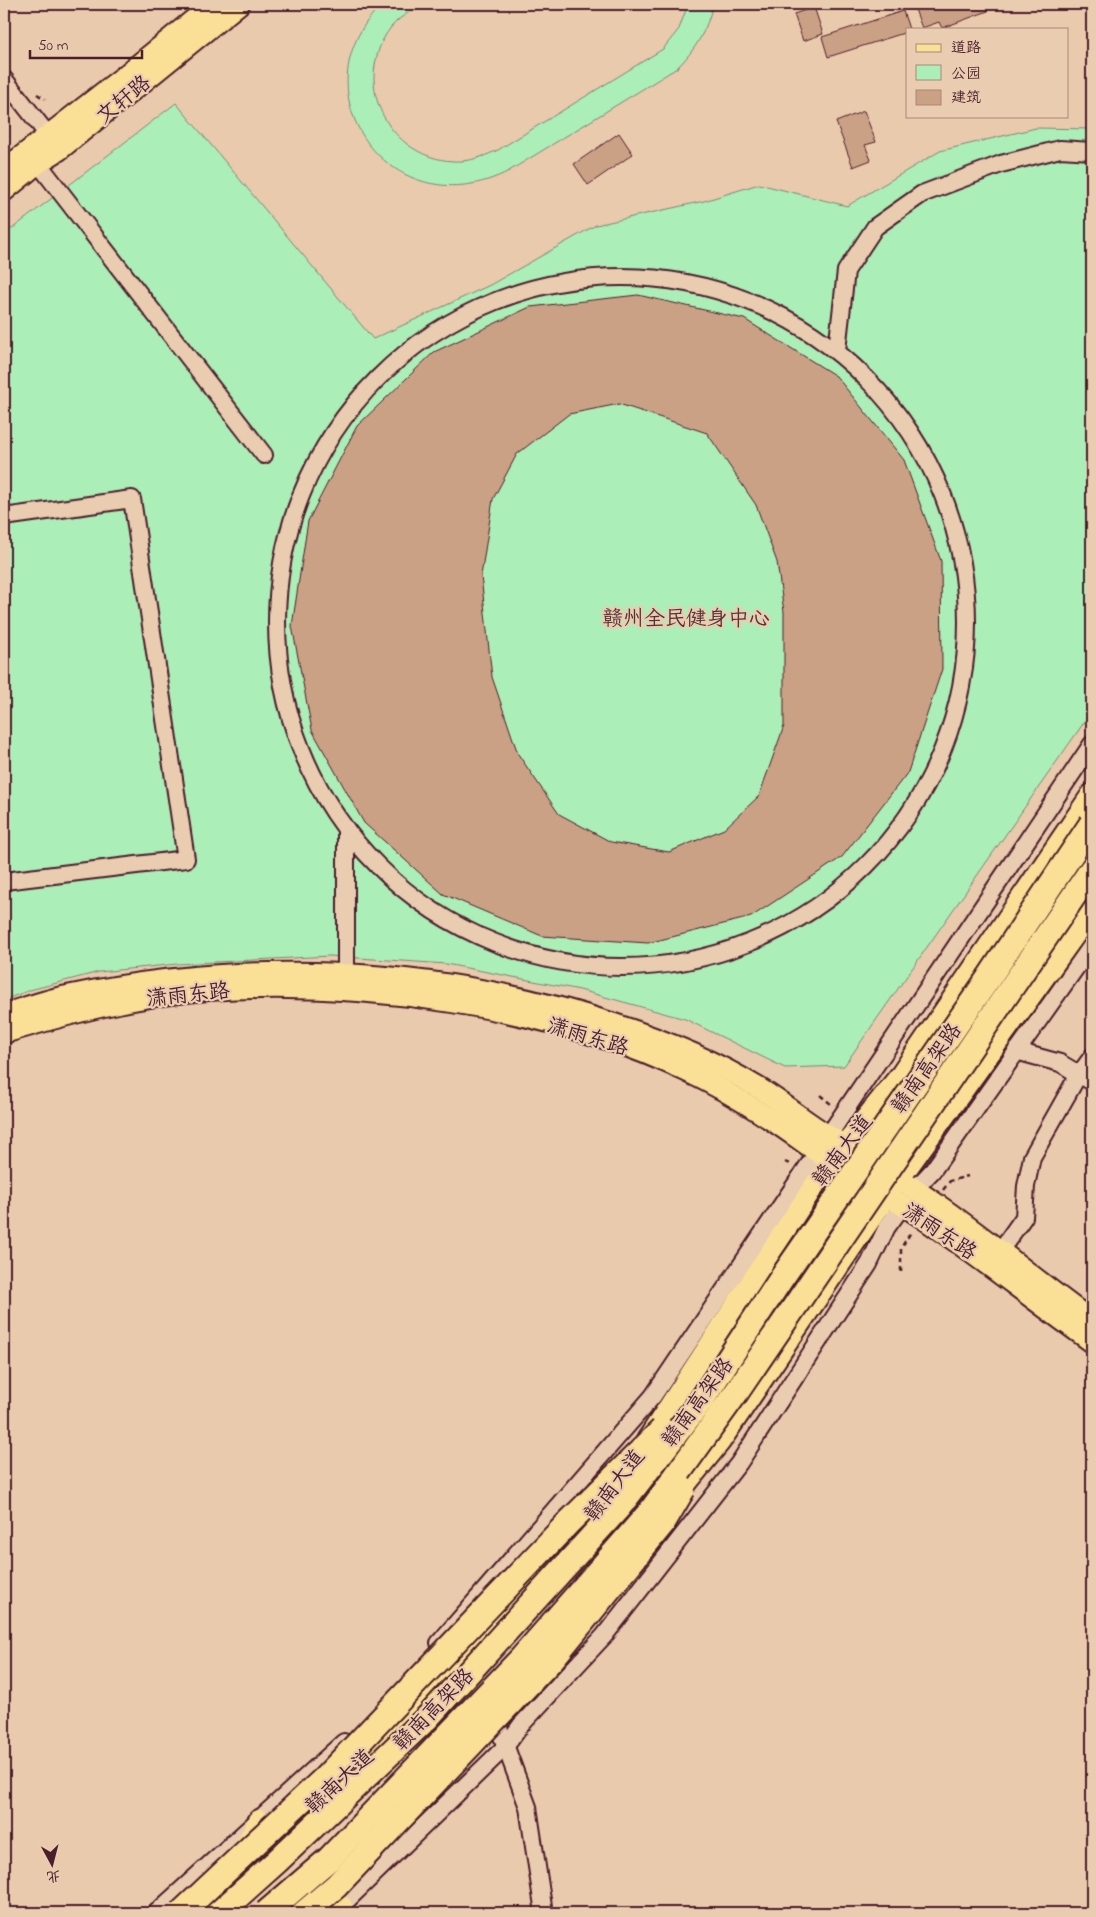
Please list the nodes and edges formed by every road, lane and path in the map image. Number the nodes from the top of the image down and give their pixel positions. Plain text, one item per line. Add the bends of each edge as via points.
1 (213, 4) edge
2 (240, 4) edge
3 (4, 79) edge
4 (4, 117) edge
5 (9, 127) dead end
6 (54, 143) junction
7 (1092, 151) edge
8 (38, 163) junction
9 (4, 170) edge
10 (4, 191) edge
11 (837, 350) junction
12 (264, 455) dead end
13 (4, 518) edge
14 (1092, 744) edge
15 (1092, 794) edge
16 (1092, 823) edge
17 (346, 829) junction
18 (1092, 869) edge
19 (4, 881) edge
20 (1092, 912) edge
21 (1092, 945) edge
22 (346, 975) junction
23 (4, 1014) edge
24 (4, 1033) edge
25 (1016, 1051) junction
26 (1092, 1057) edge
27 (1086, 1078) edge
28 (831, 1149) junction
29 (968, 1176) dead end
30 (950, 1181) dead end
31 (901, 1193) junction
32 (906, 1238) dead end
33 (1000, 1251) junction
34 (901, 1272) dead end
35 (1092, 1321) edge
36 (1092, 1342) edge
37 (717, 1377) junction
38 (738, 1390) junction
39 (493, 1712) junction
40 (505, 1747) junction
41 (259, 1820) junction
42 (224, 1888) junction
43 (334, 1911) edge
44 (156, 1913) edge
45 (181, 1913) edge
46 (194, 1913) edge
47 (219, 1913) edge
48 (266, 1913) edge
49 (290, 1913) edge
50 (304, 1913) edge
51 (544, 1913) edge

1 - 6 main road, 文轩路
2 - 6 main road, 文轩路
3 - 6 street
4 - 5 path
6 - 8 main road, 文轩路
6 - 9 main road, 文轩路
7 - 11 street via 1060,149 1000,164 922,194 875,227 846,271
8 - 10 main road, 文轩路
8 - 12 street
11 - 17 street via 771,310 698,285 622,277 545,286 527,292 473,311 407,352 352,406 311,470 285,542 275,618 283,694 306,767
11 - 17 street via 904,419 949,504 969,598 963,693 930,784 874,861 798,921 709,957 613,968 518,952 431,911 358,848
13 - 19 street via 132,499 186,859
14 - 28 street
15 - 28 main road, 赣南大道 via 902,1073
16 - 37 highway, 赣南高架路, bridge
17 - 22 street
18 - 38 highway, 赣南高架路, bridge
20 - 31 main road
21 - 25 street
22 - 23 main road, 潇雨东路 via 282,972 208,975 64,996
22 - 28 main road, 潇雨东路 via 415,979 502,994 645,1034 755,1085
24 - 28 main road, 潇雨东路 via 66,1014 206,990 279,987 415,997 499,1011 640,1052 685,1070
25 - 27 street via 1060,1062
25 - 31 street via 933,1170
26 - 27 street
27 - 33 street via 1032,1157 1024,1217
28 - 31 main road, 潇雨东路
28 - 41 street via 803,1172 653,1396 442,1640 336,1751
28 - 42 main road, 赣南大道 via 816,1183 666,1414 604,1502 462,1659 368,1755
29 - 30 path
31 - 33 main road, 潇雨东路 via 934,1202
31 - 36 main road, 潇雨东路
31 - 39 main road via 720,1442 580,1617
31 - 40 street via 869,1264 739,1463 604,1636 521,1725
32 - 34 path via 901,1248
33 - 35 main road, 潇雨东路
37 - 45 highway, bridge via 568,1523 325,1778
37 - 47 highway, 赣南高架路, bridge via 618,1507 428,1717
38 - 48 highway, 赣南高架路, bridge via 651,1511 522,1658 329,1859
38 - 50 highway, bridge via 663,1524 553,1658 336,1886
39 - 40 street
39 - 49 main road
40 - 43 street
40 - 51 street via 528,1807
41 - 42 main road
41 - 44 street
42 - 46 main road, 赣南大道

